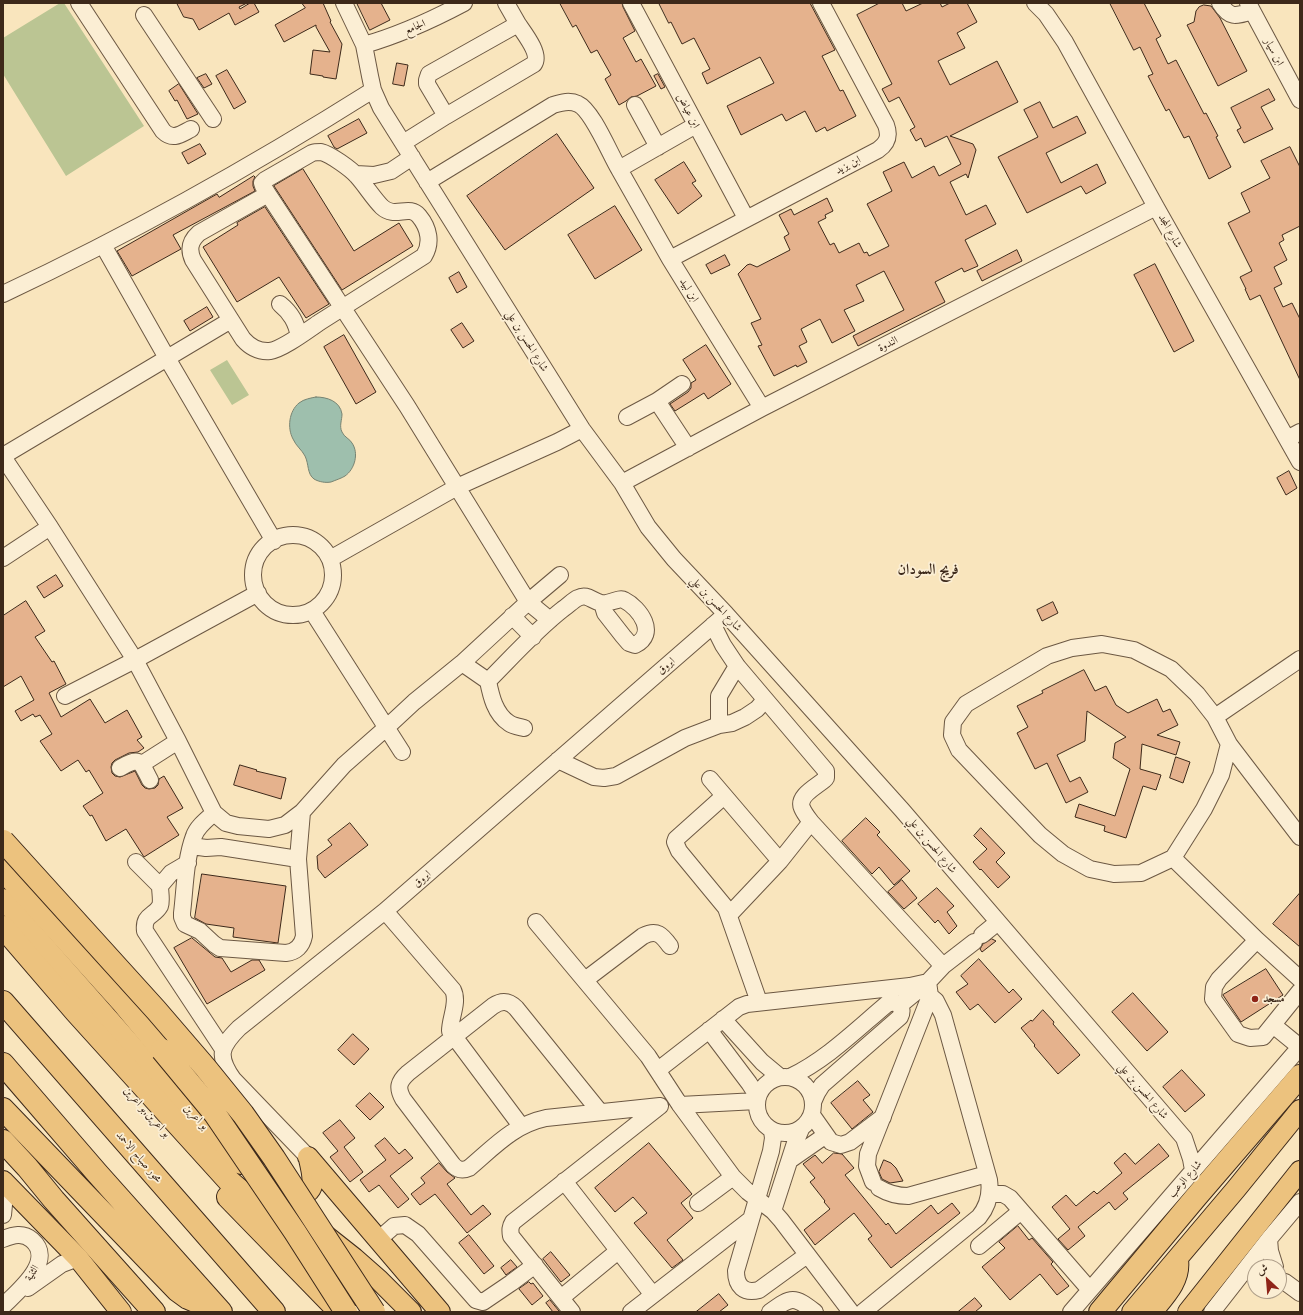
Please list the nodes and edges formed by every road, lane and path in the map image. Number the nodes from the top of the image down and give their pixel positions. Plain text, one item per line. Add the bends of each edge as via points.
1 (79, 3) edge
2 (344, 3) edge
3 (464, 3) edge
4 (506, 3) edge
5 (631, 3) edge
6 (821, 3) edge
7 (1035, 3) edge
8 (1220, 3) edge
9 (1250, 7) edge
10 (144, 15) dead end
11 (518, 24) junction
12 (364, 46) junction
13 (374, 90) junction
14 (1300, 100) edge
15 (635, 105) dead end
16 (446, 116) junction
17 (213, 119) dead end
18 (696, 125) junction
19 (191, 129) dead end
20 (403, 143) junction
21 (658, 147) junction
22 (412, 158) junction
23 (619, 169) junction
24 (356, 174) junction
25 (427, 182) junction
26 (268, 194) junction
27 (1156, 206) junction
28 (746, 218) junction
29 (103, 245) junction
30 (670, 259) junction
31 (3, 294) edge
32 (280, 304) dead end
33 (343, 308) junction
34 (231, 320) junction
35 (300, 336) junction
36 (167, 358) junction
37 (682, 384) dead end
38 (657, 401) junction
39 (762, 408) junction
40 (627, 417) dead end
41 (582, 429) junction
42 (1294, 435) edge
43 (688, 448) junction
44 (3, 457) edge
45 (1300, 462) edge
46 (622, 483) junction
47 (457, 487) junction
48 (50, 527) junction
49 (274, 540) junction
50 (3, 558) edge
51 (330, 559) junction
52 (560, 575) dead end
53 (258, 594) junction
54 (528, 602) junction
55 (602, 603) dead end
56 (312, 611) junction
57 (726, 614) junction
58 (512, 616) junction
59 (550, 620) junction
60 (713, 625) junction
61 (533, 637) junction
62 (1300, 659) edge
63 (135, 660) junction
64 (462, 663) junction
65 (737, 666) junction
66 (488, 681) junction
67 (65, 696) dead end
68 (765, 700) junction
69 (1214, 717) junction
70 (719, 724) junction
71 (386, 728) junction
72 (524, 728) dead end
73 (178, 740) junction
74 (1229, 744) junction
75 (402, 752) dead end
76 (558, 760) junction
77 (142, 764) junction
78 (120, 768) dead end
79 (710, 779) dead end
80 (150, 780) dead end
81 (724, 796) junction
82 (302, 812) junction
83 (220, 818) junction
84 (811, 822) junction
85 (1300, 837) edge
86 (3, 841) edge
87 (192, 846) junction
88 (221, 847) junction
89 (1173, 858) junction
90 (298, 859) junction
91 (780, 861) junction
92 (136, 862) dead end
93 (188, 864) junction
94 (3, 870) edge
95 (160, 886) junction
96 (3, 899) edge
97 (385, 911) junction
98 (729, 915) junction
99 (536, 922) dead end
100 (998, 922) junction
101 (3, 927) edge
102 (1257, 940) junction
103 (670, 946) dead end
104 (3, 948) edge
105 (943, 966) junction
106 (1300, 979) edge
107 (584, 980) junction
108 (929, 989) junction
109 (1300, 991) edge
110 (3, 1002) edge
111 (759, 1002) junction
112 (900, 1005) junction
113 (723, 1019) junction
114 (1273, 1025) junction
115 (709, 1030) junction
116 (455, 1037) junction
117 (1300, 1047) edge
118 (223, 1049) junction
119 (3, 1064) edge
120 (658, 1070) junction
121 (1300, 1076) edge
122 (785, 1077) junction
123 (757, 1099) junction
124 (677, 1100) junction
125 (660, 1106) junction
126 (812, 1109) junction
127 (3, 1110) edge
128 (1300, 1110) edge
129 (600, 1112) junction
130 (883, 1117) junction
131 (521, 1126) junction
132 (801, 1129) junction
133 (772, 1131) junction
134 (826, 1135) junction
135 (1184, 1138) junction
136 (3, 1141) edge
137 (1217, 1143) junction
138 (3, 1156) edge
139 (308, 1157) junction
140 (790, 1160) junction
141 (1193, 1170) junction
142 (1300, 1171) edge
143 (987, 1174) junction
144 (733, 1177) junction
145 (564, 1181) junction
146 (5, 1182) edge
147 (990, 1194) junction
148 (275, 1197) junction
149 (757, 1198) junction
150 (54, 1200) junction
151 (1300, 1202) edge
152 (698, 1203) dead end
153 (773, 1211) junction
154 (1021, 1211) junction
155 (3, 1215) edge
156 (751, 1219) junction
157 (3, 1239) edge
158 (1269, 1239) junction
159 (378, 1240) junction
160 (978, 1246) dead end
161 (618, 1251) junction
162 (807, 1255) junction
163 (78, 1258) junction
164 (1177, 1258) junction
165 (1272, 1259) edge
166 (534, 1265) junction
167 (1247, 1278) edge
168 (1236, 1281) junction
169 (1287, 1283) edge
170 (765, 1286) junction
171 (1090, 1290) junction
172 (1300, 1292) edge
173 (653, 1295) junction
174 (561, 1298) junction
175 (3, 1307) edge
176 (775, 1309) edge
177 (121, 1312) edge
178 (154, 1312) edge
179 (221, 1312) edge
180 (274, 1312) edge
181 (340, 1312) edge
182 (346, 1312) edge
183 (374, 1312) edge
184 (381, 1312) edge
185 (411, 1312) edge
186 (440, 1312) edge
187 (572, 1312) edge
188 (631, 1312) edge
189 (815, 1312) edge
190 (851, 1312) edge
191 (863, 1312) edge
192 (1071, 1312) edge
193 (1100, 1312) edge
194 (1132, 1312) edge
195 (1152, 1312) edge
196 (1188, 1312) edge
197 (1212, 1312) edge

1 - 19 street via 167,136 172,137
2 - 12 street, شارع الحسن بن علي
3 - 12 street, الجامع via 422,24
4 - 11 street
5 - 18 street, ابن عياض
6 - 28 street, ابن يزيد via 886,125 888,139 878,150
7 - 27 street, شارع المجد via 1046,14 1065,42
8 - 9 street via 1224,10 1236,16
9 - 14 street, ابن سيار
10 - 17 street
11 - 16 street via 534,50 536,62
11 - 16 street via 429,74 427,84
12 - 13 street, شارع الحسن بن علي
13 - 20 street, شارع الحسن بن علي via 381,108
13 - 29 street via 240,171
15 - 21 street
16 - 20 street
18 - 21 street
18 - 28 street, ابن عياض
20 - 22 street, شارع الحسن بن علي
21 - 23 street
22 - 24 street via 391,171 374,175
22 - 25 street, شارع الحسن بن علي
23 - 25 street, ابن لبيد via 593,120 579,104 570,101 554,104
23 - 30 street, ابن لبيد
24 - 26 street via 326,154 312,153 265,180 262,183
24 - 33 street via 387,211 415,212 429,235 429,242 424,256
25 - 41 street, شارع الحسن بن علي
26 - 33 street
26 - 34 street via 199,233 191,242 193,260
27 - 39 street, الندوة
27 - 42 street, شارع المجد
28 - 30 street, ابن يزيد
29 - 31 street
29 - 36 street
30 - 39 street, ابن لبيد
32 - 35 street via 294,320
33 - 35 street
33 - 47 street
34 - 35 street via 248,345 262,351 277,349
34 - 36 street
36 - 44 street
36 - 49 street
37 - 38 street
38 - 40 street
38 - 43 street
39 - 43 street, الندوة
41 - 46 street, شارع الحسن بن علي
41 - 47 street
42 - 45 street, شارع المجد
43 - 46 street, الندوة
44 - 48 street
46 - 57 street, شارع الحسن بن علي via 648,527 674,559
47 - 51 street
47 - 54 street
48 - 50 street
48 - 63 street
49 - 51 street via 300,536 313,540 323,548
49 - 53 street via 258,558 254,570
51 - 56 street via 334,574 331,588 324,602
52 - 54 street
53 - 56 street via 265,604 287,615 300,615
53 - 63 street
54 - 58 street
54 - 59 street
55 - 59 street via 586,596 578,598
56 - 71 street
57 - 60 street, ابروق
57 - 100 street, شارع الحسن بن علي via 898,804
58 - 61 street
58 - 64 street
59 - 61 street
60 - 65 street
60 - 76 street, ابروق
61 - 66 street
62 - 69 street
63 - 67 street
63 - 73 street
64 - 66 street
64 - 71 street
65 - 68 street
65 - 70 street via 719,696
66 - 72 street via 498,712 509,723
68 - 70 street via 745,717 732,723
68 - 84 street via 826,771 824,780 802,799 802,808
69 - 74 street
69 - 89 street via 1171,669 1134,650 1102,644 1072,648 1047,656 966,704 953,722 952,735 959,750 1040,835 1063,854 1090,869 1114,874 1141,873
70 - 76 street via 685,738 616,776 594,777
71 - 75 street
71 - 82 street via 344,765
73 - 77 street
73 - 83 street
74 - 85 street
74 - 89 street via 1221,775 1204,809
76 - 97 street, ابروق
77 - 78 street via 132,761
77 - 80 street
79 - 81 street
81 - 91 street
81 - 98 street via 675,842 679,851 722,901
82 - 83 street via 285,825 269,829 238,826
82 - 90 street
83 - 87 street via 201,825 194,836
83 - 88 street
84 - 91 street
84 - 105 street
86 - 183 highway, bridge via 156,1010 239,1108
87 - 88 street
87 - 93 street
88 - 90 street
89 - 102 street
90 - 93 street via 304,936 303,942 291,952 220,948 200,931 185,924 182,913
91 - 98 street
92 - 95 street
93 - 95 street via 171,873
94 - 182 highway, bridge via 123,1003 215,1114
95 - 118 street via 160,906 148,918 145,931
96 - 148 main road, بو اعرين via 178,1098
97 - 116 street via 453,990 456,998 450,1031
97 - 118 street, ابروق via 239,1028
98 - 111 street
99 - 107 street
100 - 105 street
100 - 135 street, شارع الحسن بن علي
101 - 184 highway via 229,1181
102 - 106 street
102 - 114 street via 1219,979 1214,987 1213,999 1238,1034 1250,1038 1263,1037
103 - 107 street via 662,935 647,933
104 - 181 highway, بو اعرين,بو اعرين via 161,1129
105 - 108 street
107 - 120 street
108 - 111 street via 910,986
108 - 112 street
108 - 130 street
108 - 143 street via 944,1015
109 - 114 street
110 - 180 highway, محور صباح الاحمد
111 - 113 street via 739,1007
112 - 122 street via 891,1002 887,1004 823,1057 807,1068
112 - 126 street via 900,1017 826,1082 817,1093
113 - 115 street
113 - 122 street via 762,1062
114 - 117 street
115 - 120 street
115 - 123 street via 749,1083
116 - 129 street via 499,1002 512,1004
116 - 131 street
116 - 131 street via 402,1079 399,1085 404,1099 453,1165 460,1170 469,1168
117 - 137 street, شارع الوعب
118 - 139 street via 222,1058 233,1079
119 - 179 highway
120 - 124 street
121 - 193 highway
122 - 123 street via 770,1081 762,1088
122 - 126 street via 798,1080 806,1086 811,1093
123 - 124 street
123 - 133 street via 756,1110 759,1118 764,1126
124 - 125 street
124 - 144 street
125 - 129 street
125 - 145 street
126 - 132 street via 809,1120
126 - 134 street
127 - 179 highway via 177,1290 188,1298
128 - 164 main road
129 - 131 street via 546,1118
130 - 134 street via 846,1144 836,1144
130 - 143 street via 868,1154 867,1166 870,1177 886,1193 908,1196
132 - 133 street via 782,1134
132 - 140 street
133 - 149 street via 771,1151
134 - 140 street
135 - 137 street via 1206,1144
135 - 141 street, شارع الحسن بن علي
136 - 150 highway
137 - 141 street, شارع الوعب
138 - 150 highway
139 - 148 main road via 313,1174 313,1184 309,1191 293,1197
139 - 159 main road
140 - 153 street
141 - 171 street, شارع الوعب
142 - 196 main road
143 - 147 street
144 - 149 street
144 - 152 street
145 - 161 street
145 - 166 street via 511,1226 512,1236
146 - 155 street
146 - 163 main road
147 - 154 street via 1007,1196
147 - 191 street via 985,1210 979,1217
148 - 185 main road, بو اعرين via 359,1262
149 - 153 street
149 - 156 street
150 - 178 highway
151 - 158 street
153 - 162 street
154 - 160 street
154 - 171 street
156 - 170 street via 736,1277 742,1287 753,1292
156 - 173 street
157 - 175 street, الثنية via 13,1235 27,1236 39,1252 39,1264
158 - 165 street
158 - 168 street
159 - 166 street via 394,1226 405,1225 418,1234 476,1300 483,1302
159 - 186 main road
161 - 173 street
161 - 174 street
162 - 170 street
162 - 190 street
163 - 175 street, الثنية via 62,1264
163 - 177 main road
164 - 194 main road
164 - 195 main road via 1176,1279
166 - 174 street
167 - 168 street
168 - 197 street
169 - 172 street
170 - 176 street
171 - 192 street, شارع الوعب
173 - 188 street
174 - 187 street
176 - 189 street via 784,1302 797,1300

